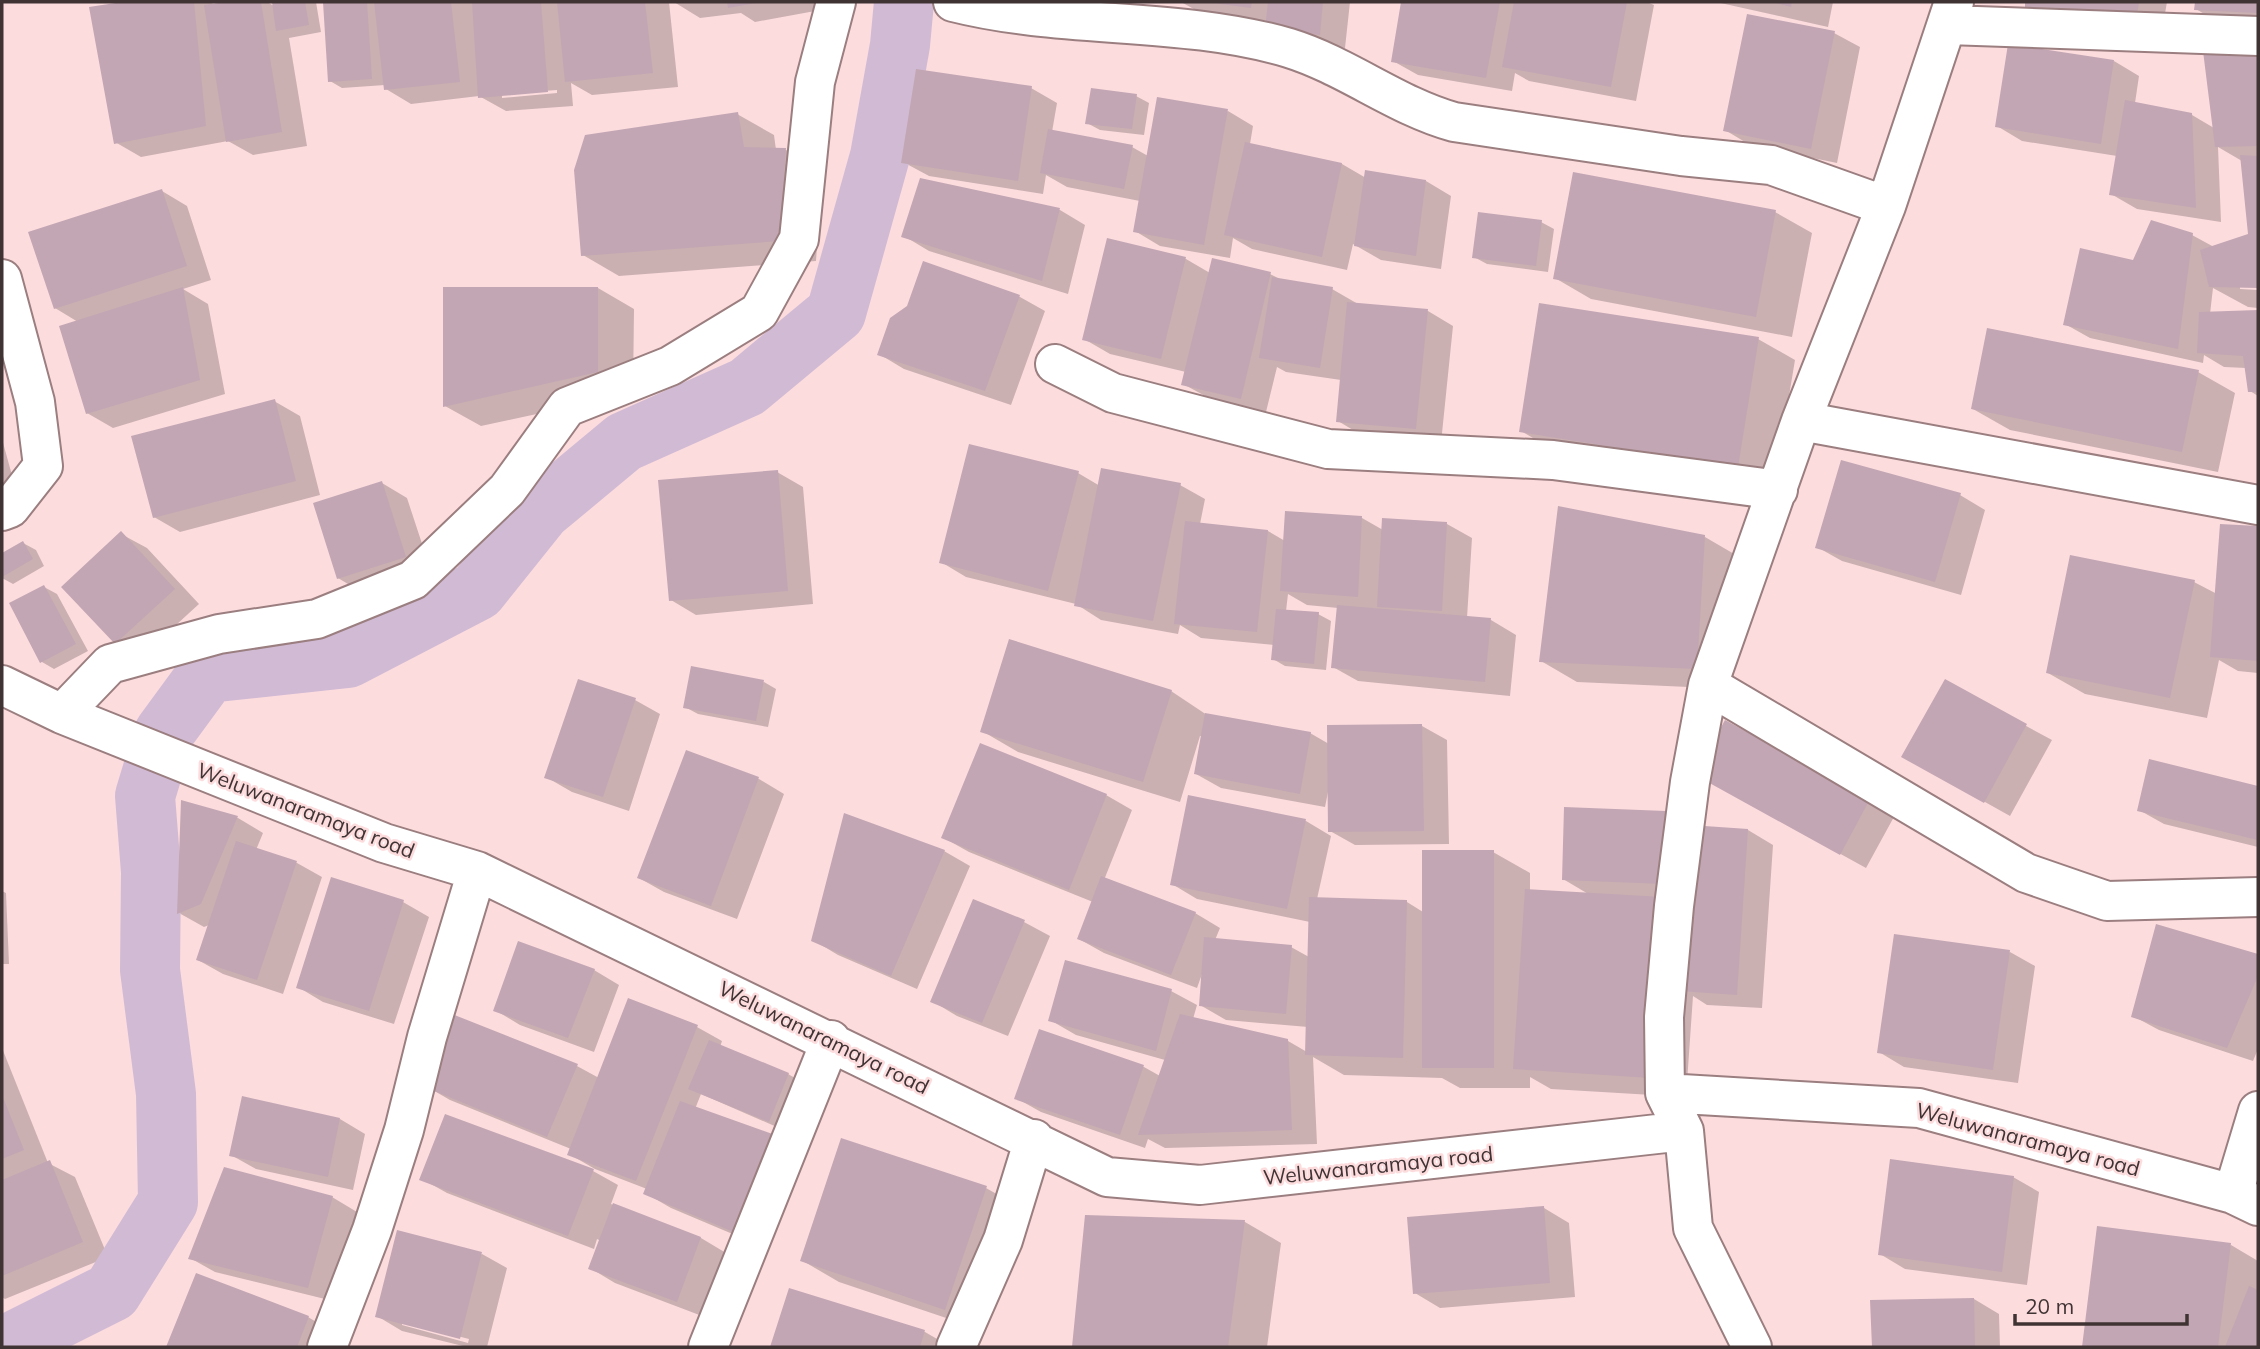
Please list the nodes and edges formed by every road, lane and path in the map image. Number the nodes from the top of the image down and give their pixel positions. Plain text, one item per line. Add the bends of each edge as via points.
1 (836, 2) edge
2 (953, 2) edge
3 (1951, 14) edge
4 (2258, 36) edge
5 (1886, 206) junction
6 (2, 279) edge
7 (1055, 364) dead end
8 (1801, 421) junction
9 (1778, 489) junction
10 (2258, 505) edge
11 (2, 511) edge
12 (2, 684) edge
13 (1708, 685) junction
14 (62, 714) junction
15 (478, 871) junction
16 (2258, 897) edge
17 (831, 1040) junction
18 (1665, 1093) junction
19 (2258, 1111) edge
20 (1685, 1131) junction
21 (1034, 1139) junction
22 (2246, 1200) edge
23 (327, 1347) edge
24 (708, 1347) edge
25 (956, 1347) edge
26 (1752, 1347) edge

1 - 14 street via 815,82 799,239 760,312 670,366 567,407 507,491 413,580 317,619 219,634 110,664
2 - 5 street via 1001,14 1162,24 1289,48 1454,122 1681,156 1771,164
3 - 4 street
3 - 5 street
5 - 8 street
6 - 11 street via 36,402 43,466 10,508
7 - 9 street via 1113,393 1328,449 1553,460
8 - 9 street
8 - 10 street
9 - 13 street
12 - 14 street, Weluwanaramaya road
13 - 16 street via 2025,873 2107,901
13 - 18 street via 1674,906 1664,1017
14 - 15 street, Weluwanaramaya road via 384,843
15 - 17 street, Weluwanaramaya road
15 - 23 street via 404,1130
17 - 21 street, Weluwanaramaya road
17 - 24 street
18 - 20 street
18 - 22 street, Weluwanaramaya road via 1919,1108
19 - 22 street
20 - 21 street, Weluwanaramaya road via 1200,1185 1107,1177
20 - 26 street via 1693,1228
21 - 25 street via 1003,1240

